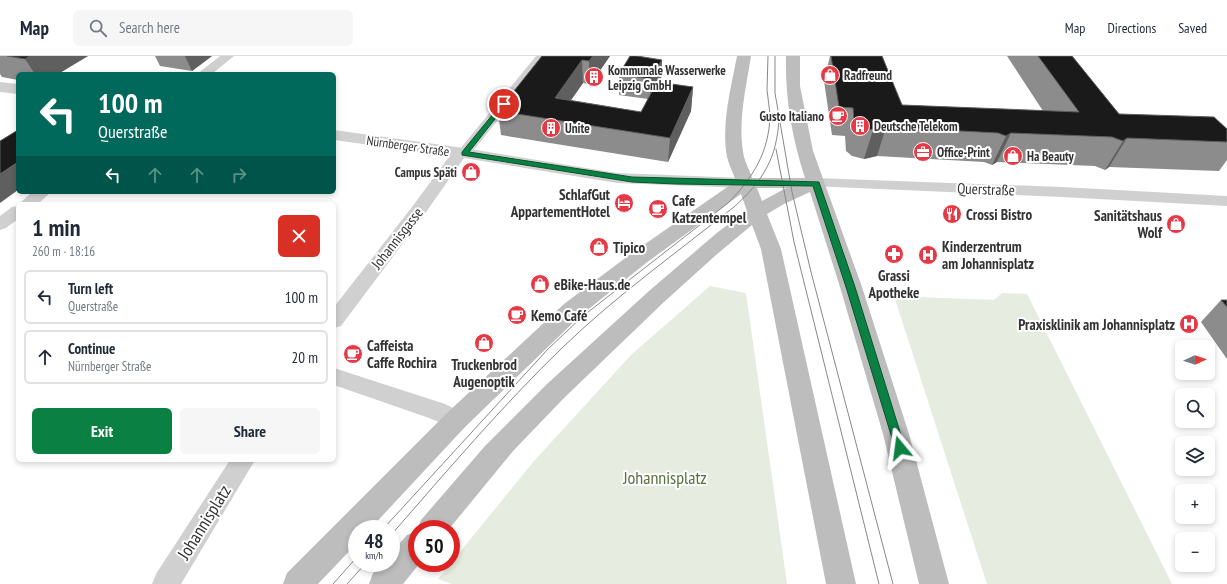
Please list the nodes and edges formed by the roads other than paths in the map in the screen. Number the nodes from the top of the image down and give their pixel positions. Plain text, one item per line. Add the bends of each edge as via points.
1 (228, 56) edge
2 (544, 56) edge
3 (744, 56) edge
4 (793, 56) edge
5 (207, 72) edge
6 (0, 87) edge
7 (16, 90) edge
8 (336, 135) edge
9 (462, 153) junction
10 (744, 183) junction
11 (816, 183) junction
12 (41, 194) edge
13 (1227, 201) edge
14 (30, 202) edge
15 (16, 212) edge
16 (757, 212) junction
17 (0, 224) edge
18 (336, 318) edge
19 (336, 377) edge
20 (456, 420) junction
21 (242, 462) edge
22 (439, 520) edge
23 (408, 556) edge
24 (166, 584) edge
25 (298, 584) edge
26 (384, 584) edge
27 (841, 584) edge
28 (934, 584) edge

1 - 5 street
2 - 9 street, Johannisgasse
3 - 10 main road via 734,118 736,158
4 - 11 main road via 793,86 801,136
6 - 7 street
8 - 9 street, Nürnberger Straße
9 - 10 street, Nürnberger Straße via 632,179
9 - 18 street, Johannisgasse
10 - 11 main road, Querstraße
10 - 16 main road
10 - 20 main road via 585,298
11 - 13 street, Querstraße
11 - 16 main road via 784,196
11 - 28 main road via 896,434
12 - 14 street
15 - 17 street
16 - 22 main road via 619,329 515,431
16 - 27 main road via 769,242 777,277
19 - 20 street via 437,411
20 - 25 main road
21 - 24 street, Johannisplatz
23 - 26 main road

